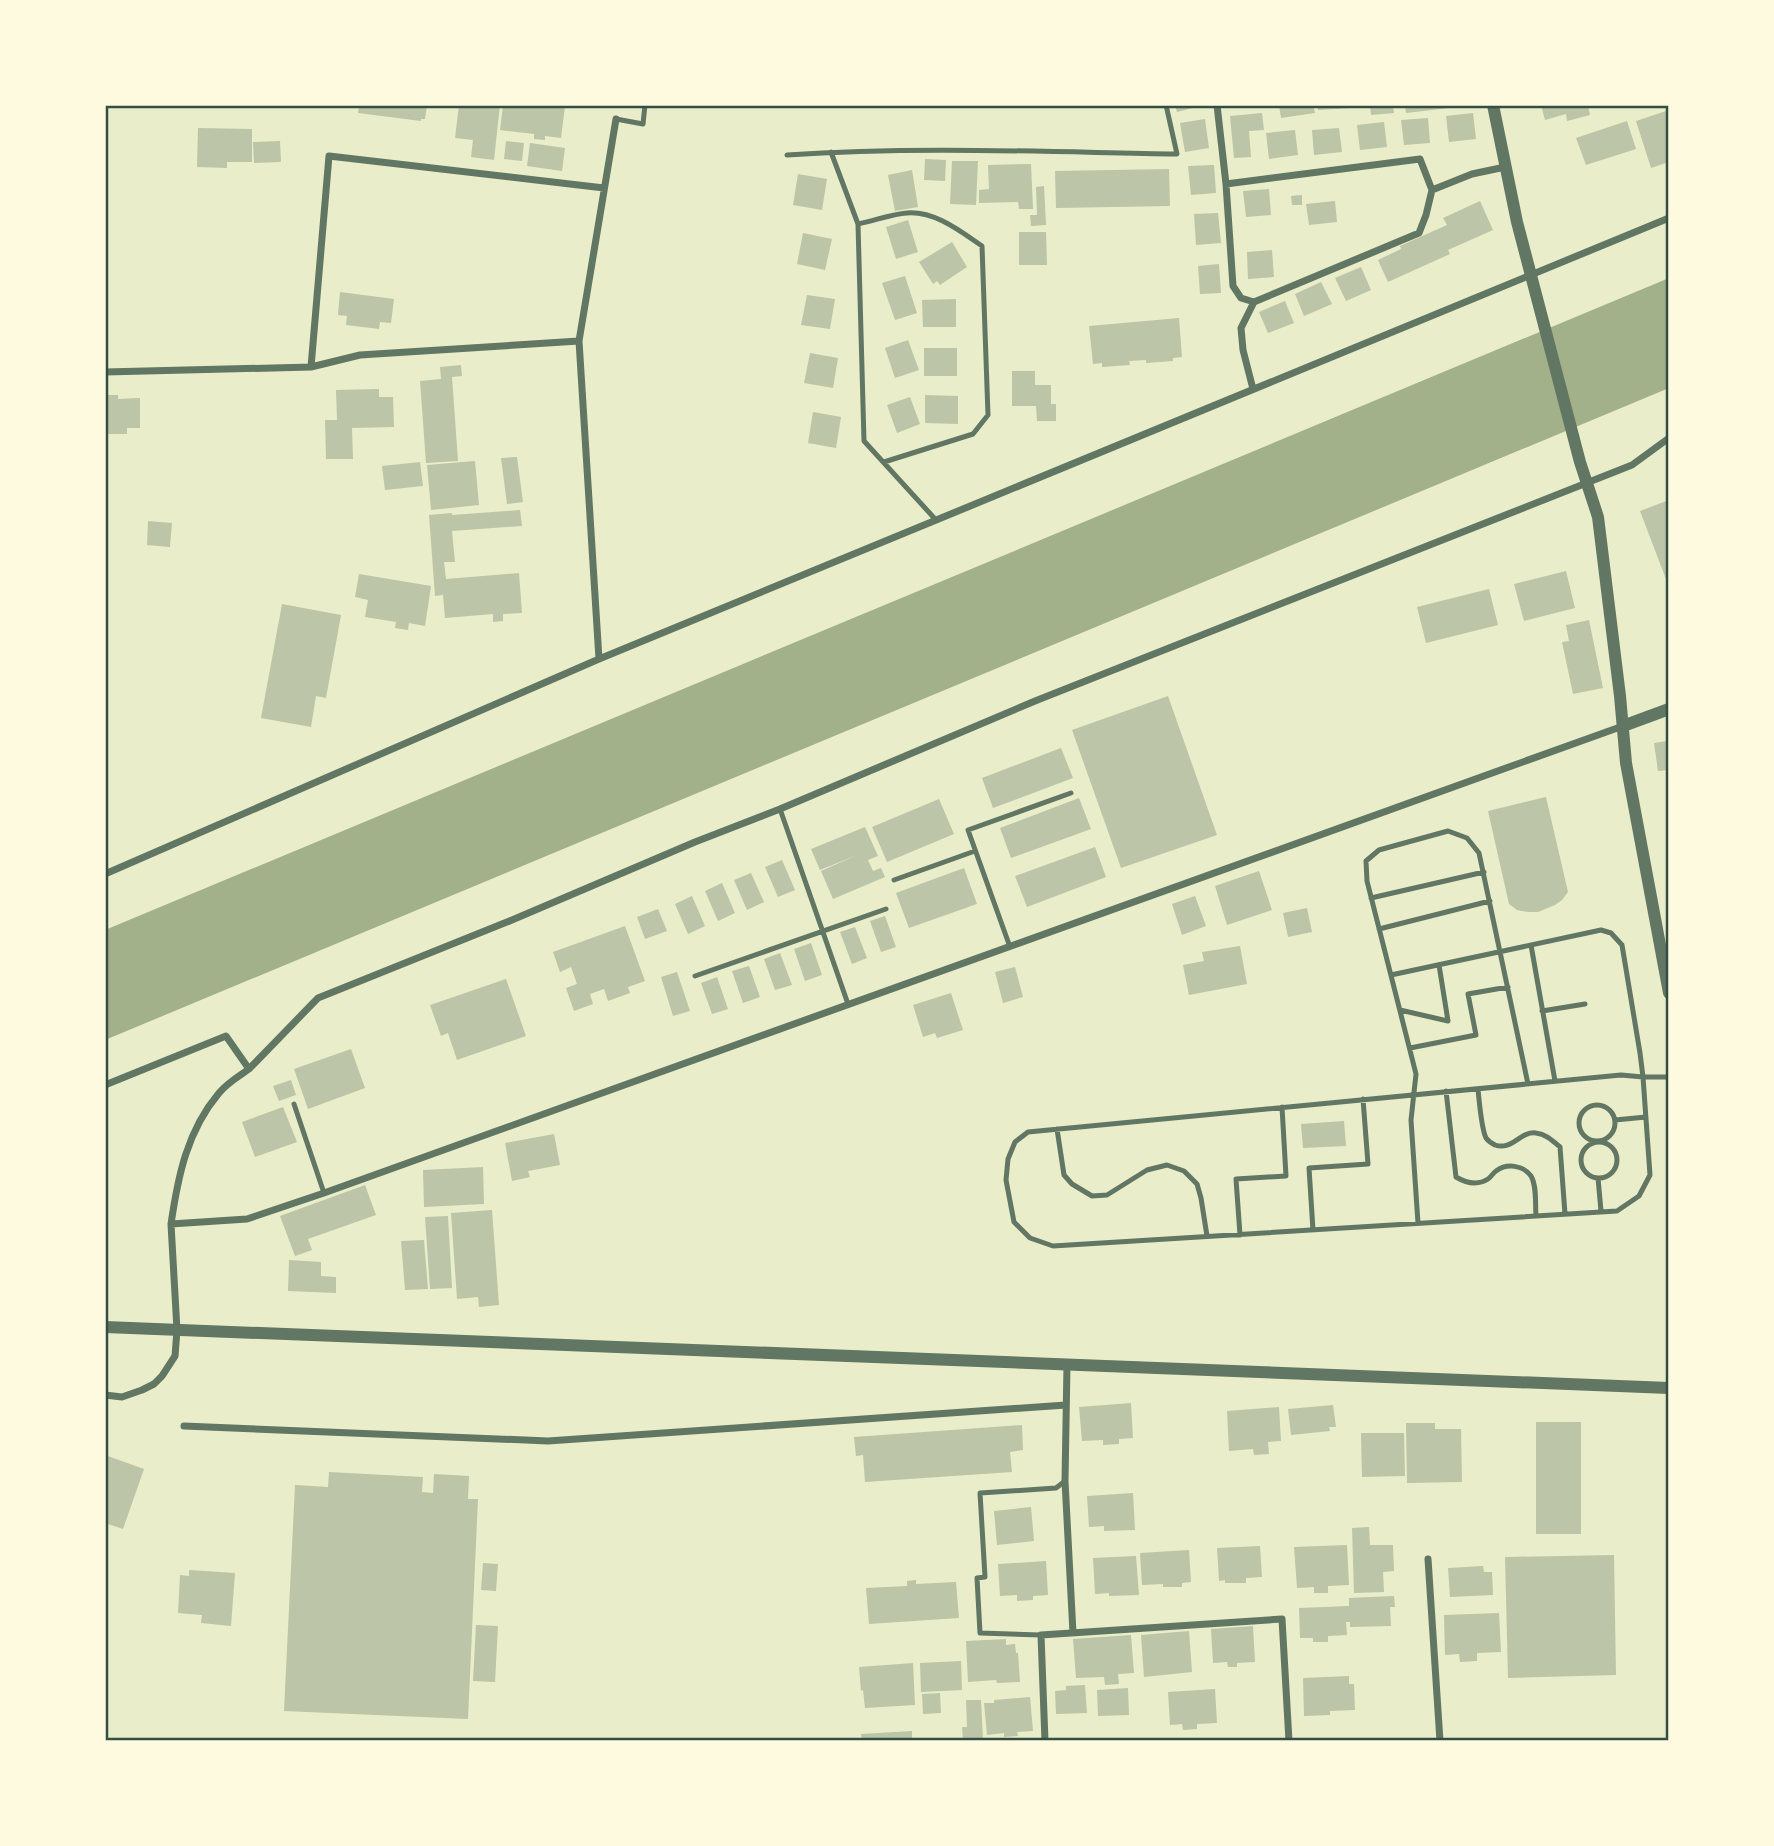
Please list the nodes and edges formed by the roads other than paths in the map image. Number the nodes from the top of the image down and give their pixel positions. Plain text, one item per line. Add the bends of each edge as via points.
1 (645, 105) edge
2 (1166, 105) edge
3 (1219, 105) edge
4 (1493, 105) edge
5 (615, 119) joint
6 (831, 152) junction
7 (787, 155) dead end
8 (1505, 167) junction
9 (1226, 184) junction
10 (604, 188) junction
11 (1432, 190) junction
12 (1669, 218) edge
13 (858, 224) junction
14 (1531, 275) junction
15 (1254, 302) junction
16 (579, 341) junction
17 (311, 367) junction
18 (105, 372) edge
19 (1253, 389) junction
20 (1669, 438) edge
21 (884, 462) junction
22 (1587, 483) junction
23 (936, 520) junction
24 (600, 659) junction
25 (1669, 709) edge
26 (1623, 726) junction
27 (1071, 793) dead end
28 (779, 809) junction
29 (975, 850) junction
30 (1484, 872) junction
31 (105, 874) edge
32 (894, 880) dead end
33 (1371, 898) junction
34 (1490, 901) junction
35 (886, 909) dead end
36 (1379, 929) junction
37 (822, 931) junction
38 (1531, 945) junction
39 (1010, 947) junction
40 (1500, 952) junction
41 (1439, 965) junction
42 (1391, 975) junction
43 (695, 976) dead end
44 (1507, 987) junction
45 (1669, 991) edge
46 (848, 1004) junction
47 (1585, 1004) dead end
48 (1400, 1010) junction
49 (1542, 1011) junction
50 (1410, 1048) junction
51 (249, 1069) junction
52 (1643, 1077) junction
53 (1669, 1077) edge
54 (1555, 1081) junction
55 (1528, 1084) junction
56 (105, 1085) edge
57 (1478, 1089) junction
58 (1446, 1091) junction
59 (1415, 1094) junction
60 (1363, 1099) junction
61 (294, 1104) dead end
62 (1282, 1107) junction
63 (1646, 1117) junction
64 (1615, 1120) junction
65 (1057, 1129) junction
66 (1597, 1142) junction
67 (1598, 1178) junction
68 (324, 1193) junction
69 (1601, 1211) junction
70 (1565, 1214) junction
71 (1536, 1216) junction
72 (1418, 1223) junction
73 (171, 1224) junction
74 (1313, 1230) junction
75 (1240, 1234) junction
76 (1207, 1236) junction
77 (105, 1327) edge
78 (177, 1330) junction
79 (1067, 1365) junction
80 (1669, 1388) edge
81 (105, 1395) edge
82 (1066, 1405) junction
83 (184, 1426) dead end
84 (1065, 1481) junction
85 (1428, 1559) dead end
86 (1073, 1633) junction
87 (1041, 1635) junction
88 (1045, 1741) edge
89 (1289, 1741) edge
90 (1440, 1741) edge

1 - 5 lane via 642,124
2 - 6 lane via 1177,154
3 - 9 street
4 - 8 street
5 - 10 street
6 - 7 lane
6 - 13 lane
8 - 11 street
8 - 14 street
9 - 11 street via 1420,159
9 - 15 street via 1233,286 1241,298
10 - 16 street
10 - 17 street via 329,156
11 - 15 street via 1419,233
12 - 14 street
13 - 21 lane via 864,442
13 - 21 lane via 908,213 934,217 982,246 988,415 973,434
14 - 19 street
14 - 22 street
15 - 19 street via 1241,328
16 - 17 street via 360,355
16 - 24 street
17 - 18 street
19 - 23 street
20 - 22 street via 1632,465
21 - 23 lane
22 - 26 street via 1598,517
22 - 28 street via 1048,696
23 - 24 street
24 - 31 street
25 - 26 street
26 - 39 street
26 - 45 street
27 - 29 lane via 968,831
28 - 37 lane
28 - 51 street via 318,998
29 - 32 lane
29 - 39 lane
30 - 33 lane
30 - 33 lane via 1479,853 1467,838 1448,831 1379,850 1366,862
30 - 34 lane
33 - 36 lane
34 - 36 lane
34 - 40 lane
35 - 37 lane
36 - 42 lane
37 - 43 lane
37 - 46 lane
38 - 40 lane
38 - 49 lane
38 - 52 lane via 1601,930 1622,945
39 - 46 street
40 - 41 lane
40 - 44 lane
41 - 42 lane
41 - 48 lane via 1448,1021
42 - 48 lane
44 - 50 lane via 1468,994 1476,1035
44 - 55 lane
46 - 68 street
47 - 49 lane
48 - 50 lane
49 - 54 lane
50 - 59 lane
51 - 56 street via 226,1036
51 - 73 street via 221,1091 188,1146
52 - 53 lane
52 - 54 lane
52 - 63 lane
54 - 55 lane
55 - 57 lane
57 - 58 lane
57 - 70 lane via 1485,1137 1491,1143 1502,1147 1536,1133 1560,1147
58 - 59 lane
58 - 71 lane via 1456,1177 1475,1183 1497,1170 1518,1167 1530,1175 1534,1185
59 - 60 lane
59 - 72 lane via 1411,1120
60 - 62 lane
60 - 74 lane via 1368,1164 1309,1168
61 - 68 lane
62 - 65 lane
62 - 75 lane via 1286,1176 1236,1179
63 - 64 lane
63 - 69 lane via 1650,1175 1639,1196 1617,1211
64 - 66 lane via 1611,1135
64 - 66 lane via 1612,1112 1597,1105 1583,1112 1579,1127
65 - 76 lane via 1064,1175 1092,1196 1107,1195 1147,1170 1167,1165 1184,1171 1197,1184
65 - 76 lane via 1028,1132 1015,1142 1008,1159 1006,1180 1014,1222 1030,1238 1053,1246
66 - 67 lane via 1585,1148 1581,1164 1590,1176
66 - 67 lane via 1607,1144 1617,1156 1613,1171
67 - 69 lane
68 - 73 street via 247,1219
69 - 70 lane
70 - 71 lane
71 - 72 lane
72 - 74 lane
73 - 78 street
74 - 75 lane
75 - 76 lane
77 - 78 street
78 - 79 street
78 - 81 street via 175,1356 154,1384 122,1397
79 - 80 street
79 - 82 street
82 - 83 street via 548,1441
82 - 84 street
84 - 86 street
84 - 87 lane via 1056,1488 980,1493 985,1577 977,1578 980,1633
85 - 90 street
86 - 87 street
86 - 89 street via 1282,1619
87 - 88 street

